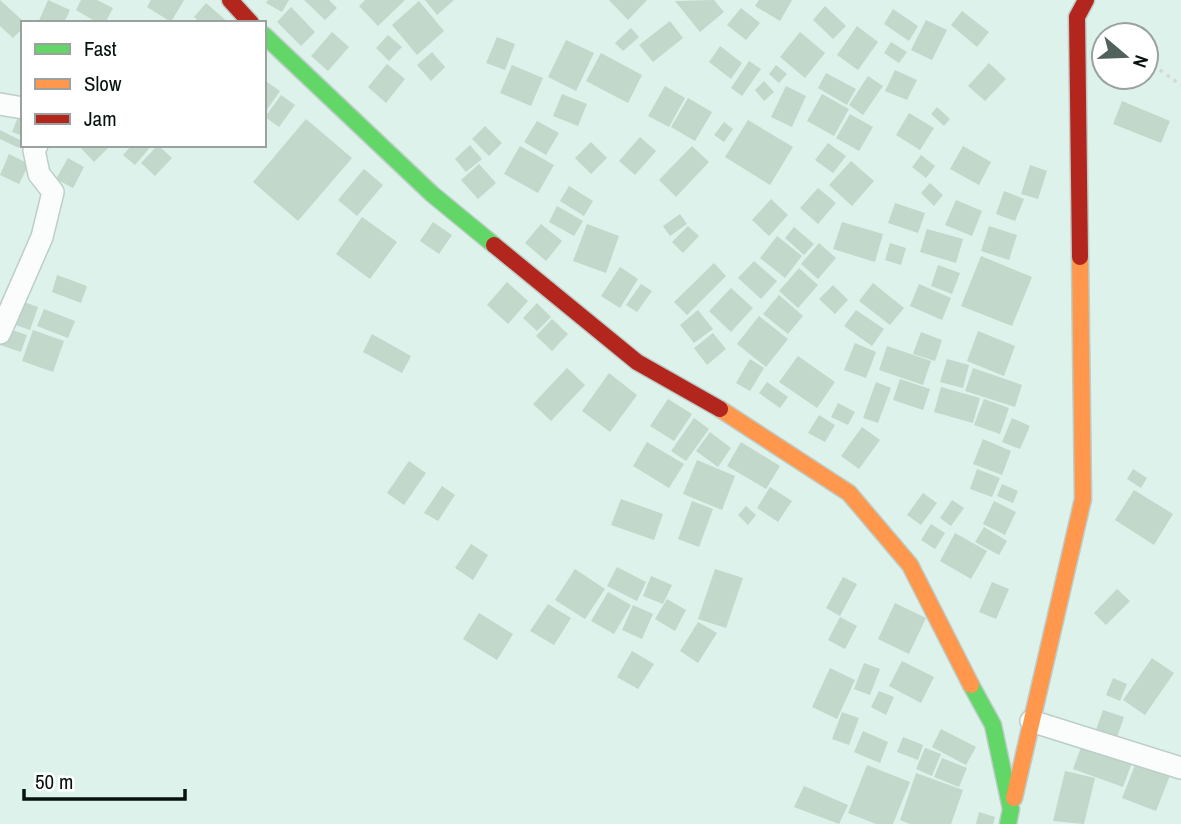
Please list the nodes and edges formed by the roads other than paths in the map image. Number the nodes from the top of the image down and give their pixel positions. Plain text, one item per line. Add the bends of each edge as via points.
1 (1086, 0) edge
2 (266, 37) edge
3 (0, 104) edge
4 (21, 108) edge
5 (36, 147) edge
6 (0, 333) edge
7 (1031, 721) junction
8 (1181, 768) edge
9 (1010, 816) edge

1 - 7 main road via 1077,17 1083,499
2 - 9 main road via 432,194 637,362 750,426 849,493 911,565 993,725
3 - 4 street
5 - 6 street via 39,174 53,192 42,237
7 - 8 street
7 - 9 main road

